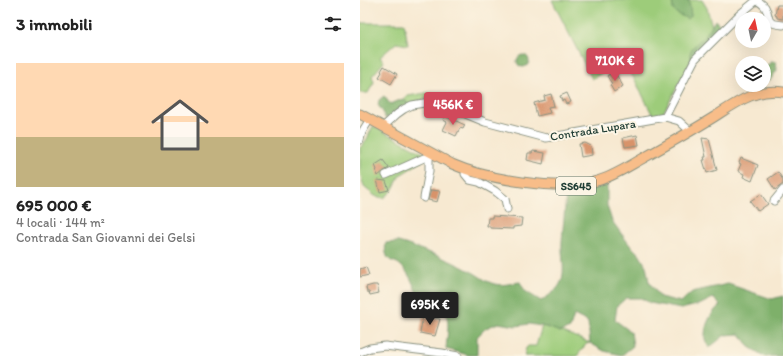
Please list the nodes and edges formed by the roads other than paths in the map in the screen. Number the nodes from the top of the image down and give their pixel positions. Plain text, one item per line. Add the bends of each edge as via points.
1 (757, 0) edge
2 (783, 25) edge
3 (783, 92) edge
4 (360, 114) edge
5 (665, 117) junction
6 (370, 120) junction
7 (383, 126) junction
8 (361, 132) edge
9 (690, 132) junction
10 (360, 140) edge
11 (430, 155) junction
12 (466, 170) junction
13 (386, 175) dead end
14 (783, 190) edge
15 (424, 198) dead end
16 (774, 201) dead end
17 (507, 209) dead end
18 (360, 352) edge
19 (410, 352) edge
20 (458, 356) edge

1 - 2 street via 765,7 773,24
1 - 5 street via 695,59
3 - 9 main road, SS645 via 749,95
4 - 6 main road, SS645
5 - 7 street, Contrada Lupara via 546,138 485,122 430,102 404,109
5 - 9 street via 679,121
6 - 7 main road, SS645
6 - 8 street
7 - 11 main road, SS645
8 - 10 street
9 - 12 main road, SS645 via 613,175 586,184 573,186 522,182
11 - 12 main road, SS645
11 - 13 street
11 - 15 street via 430,171
12 - 17 street via 465,174 470,180 479,182 505,199
14 - 16 street
18 - 19 street via 384,346
19 - 20 street

